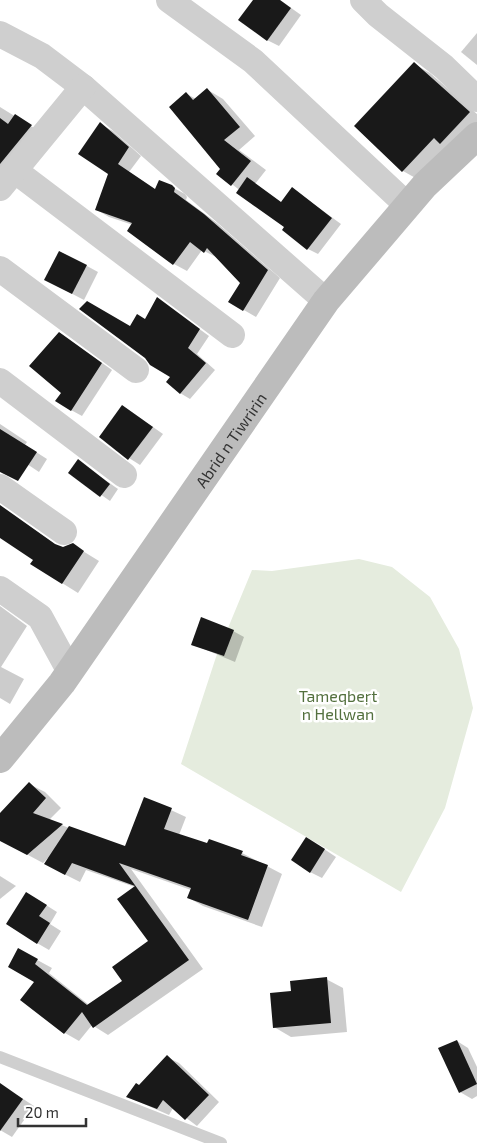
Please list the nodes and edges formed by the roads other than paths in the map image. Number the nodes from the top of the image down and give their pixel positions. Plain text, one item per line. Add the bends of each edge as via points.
1 (169, 0) edge
2 (363, 0) edge
3 (0, 34) edge
4 (83, 87) junction
5 (477, 99) edge
6 (477, 136) edge
7 (7, 179) edge
8 (407, 205) junction
9 (0, 269) edge
10 (326, 301) junction
11 (232, 335) dead end
12 (136, 370) dead end
13 (0, 381) edge
14 (124, 475) dead end
15 (0, 486) edge
16 (64, 532) dead end
17 (0, 589) edge
18 (70, 672) junction
19 (0, 759) edge
20 (0, 1057) edge
21 (221, 1143) edge

1 - 8 street via 253,62
2 - 5 street via 444,67
3 - 4 street via 42,56
4 - 7 street
4 - 10 street
6 - 8 street, Abrid n Tiwririn
7 - 11 street
8 - 10 street, Abrid n Tiwririn
9 - 12 street
10 - 18 street, Abrid n Tiwririn
13 - 14 street
15 - 16 street
17 - 18 street via 40,618
18 - 19 street, Abrid n Tiwririn
20 - 21 lane

